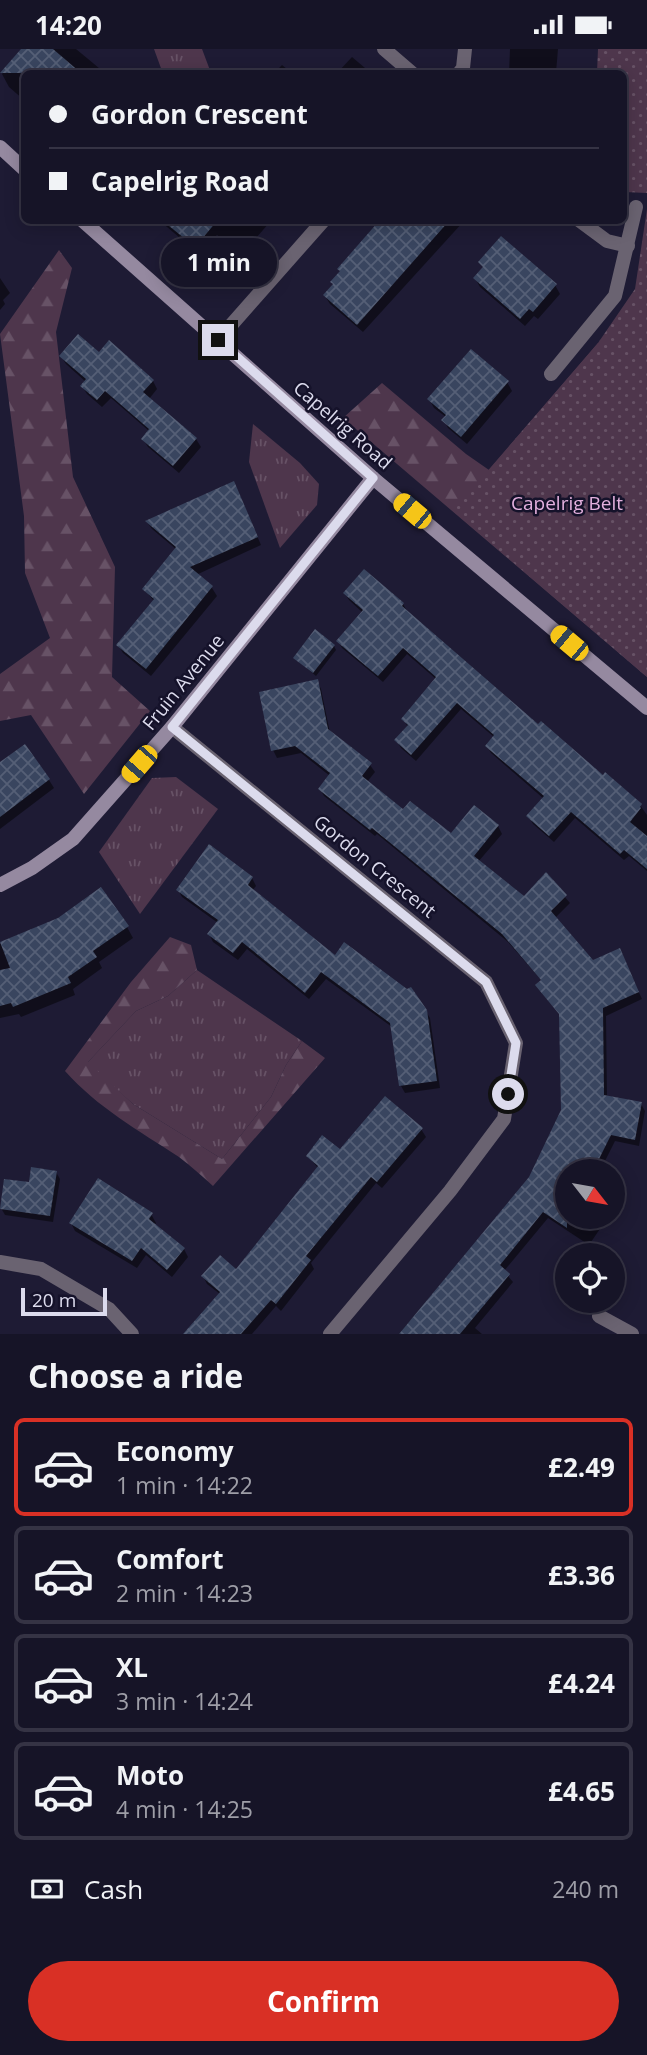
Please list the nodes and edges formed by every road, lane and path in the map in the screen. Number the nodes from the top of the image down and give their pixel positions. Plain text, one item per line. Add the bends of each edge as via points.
1 (384, 49) edge
2 (465, 49) edge
3 (408, 70) edge
4 (461, 70) edge
5 (0, 147) edge
6 (21, 166) edge
7 (636, 207) dead end
8 (86, 224) edge
9 (320, 224) edge
10 (584, 224) edge
11 (628, 246) junction
12 (218, 340) junction
13 (551, 374) dead end
14 (373, 478) junction
15 (647, 708) edge
16 (172, 727) junction
17 (0, 885) edge
18 (0, 1262) edge
19 (600, 1316) dead end
20 (132, 1334) edge
21 (330, 1334) edge
22 (632, 1334) edge

1 - 3 street
2 - 4 street
5 - 6 street
7 - 11 street
8 - 12 street, Capelrig Road
9 - 12 street
10 - 11 street via 607,241
11 - 13 street via 615,296
12 - 14 street, Capelrig Road
14 - 15 street, Capelrig Road
14 - 16 street, Fruin Avenue
16 - 17 street, Fruin Avenue via 74,839
16 - 21 street, Gordon Crescent via 486,982 516,1043 504,1119
18 - 20 street via 41,1269 109,1309
19 - 22 street

